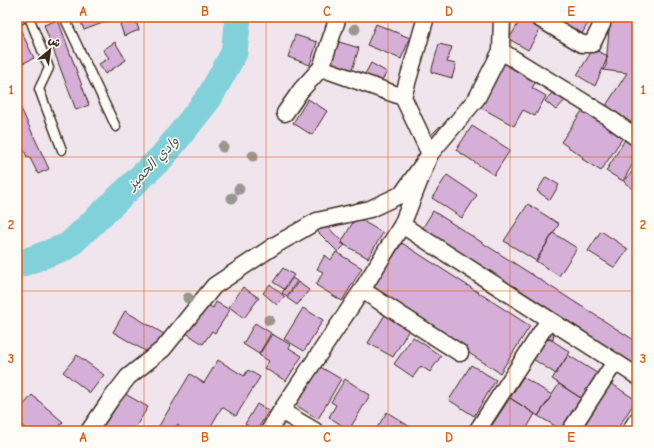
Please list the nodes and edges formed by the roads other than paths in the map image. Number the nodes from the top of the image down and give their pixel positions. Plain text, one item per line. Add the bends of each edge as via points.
1 (25, 17) edge
2 (29, 17) edge
3 (64, 17) edge
4 (338, 17) edge
5 (426, 17) edge
6 (502, 17) edge
7 (538, 17) edge
8 (604, 17) edge
9 (17, 21) edge
10 (501, 51) junction
11 (321, 68) junction
12 (403, 97) junction
13 (285, 113) dead end
14 (116, 127) dead end
15 (637, 138) edge
16 (62, 150) dead end
17 (430, 154) junction
18 (402, 225) junction
19 (362, 290) junction
20 (549, 320) junction
21 (460, 353) dead end
22 (615, 362) junction
23 (637, 376) edge
24 (281, 411) junction
25 (637, 420) edge
26 (89, 431) edge
27 (269, 431) edge
28 (315, 431) edge
29 (477, 431) edge
30 (570, 431) edge
31 (630, 431) edge

1 - 9 lane
2 - 16 lane via 49,68 39,89
3 - 14 lane
4 - 11 street
5 - 12 street
6 - 10 street
7 - 8 street via 582,44 592,44
10 - 15 street via 605,115
10 - 17 street via 477,98
11 - 12 street
11 - 13 street
12 - 17 street
17 - 18 street
17 - 26 street via 402,194 370,209 317,221 214,286 163,349 128,377
18 - 19 street
18 - 20 street
19 - 21 street
19 - 24 street
20 - 22 street
20 - 29 street
22 - 23 street
22 - 30 street
24 - 27 street
24 - 28 street
25 - 31 street

